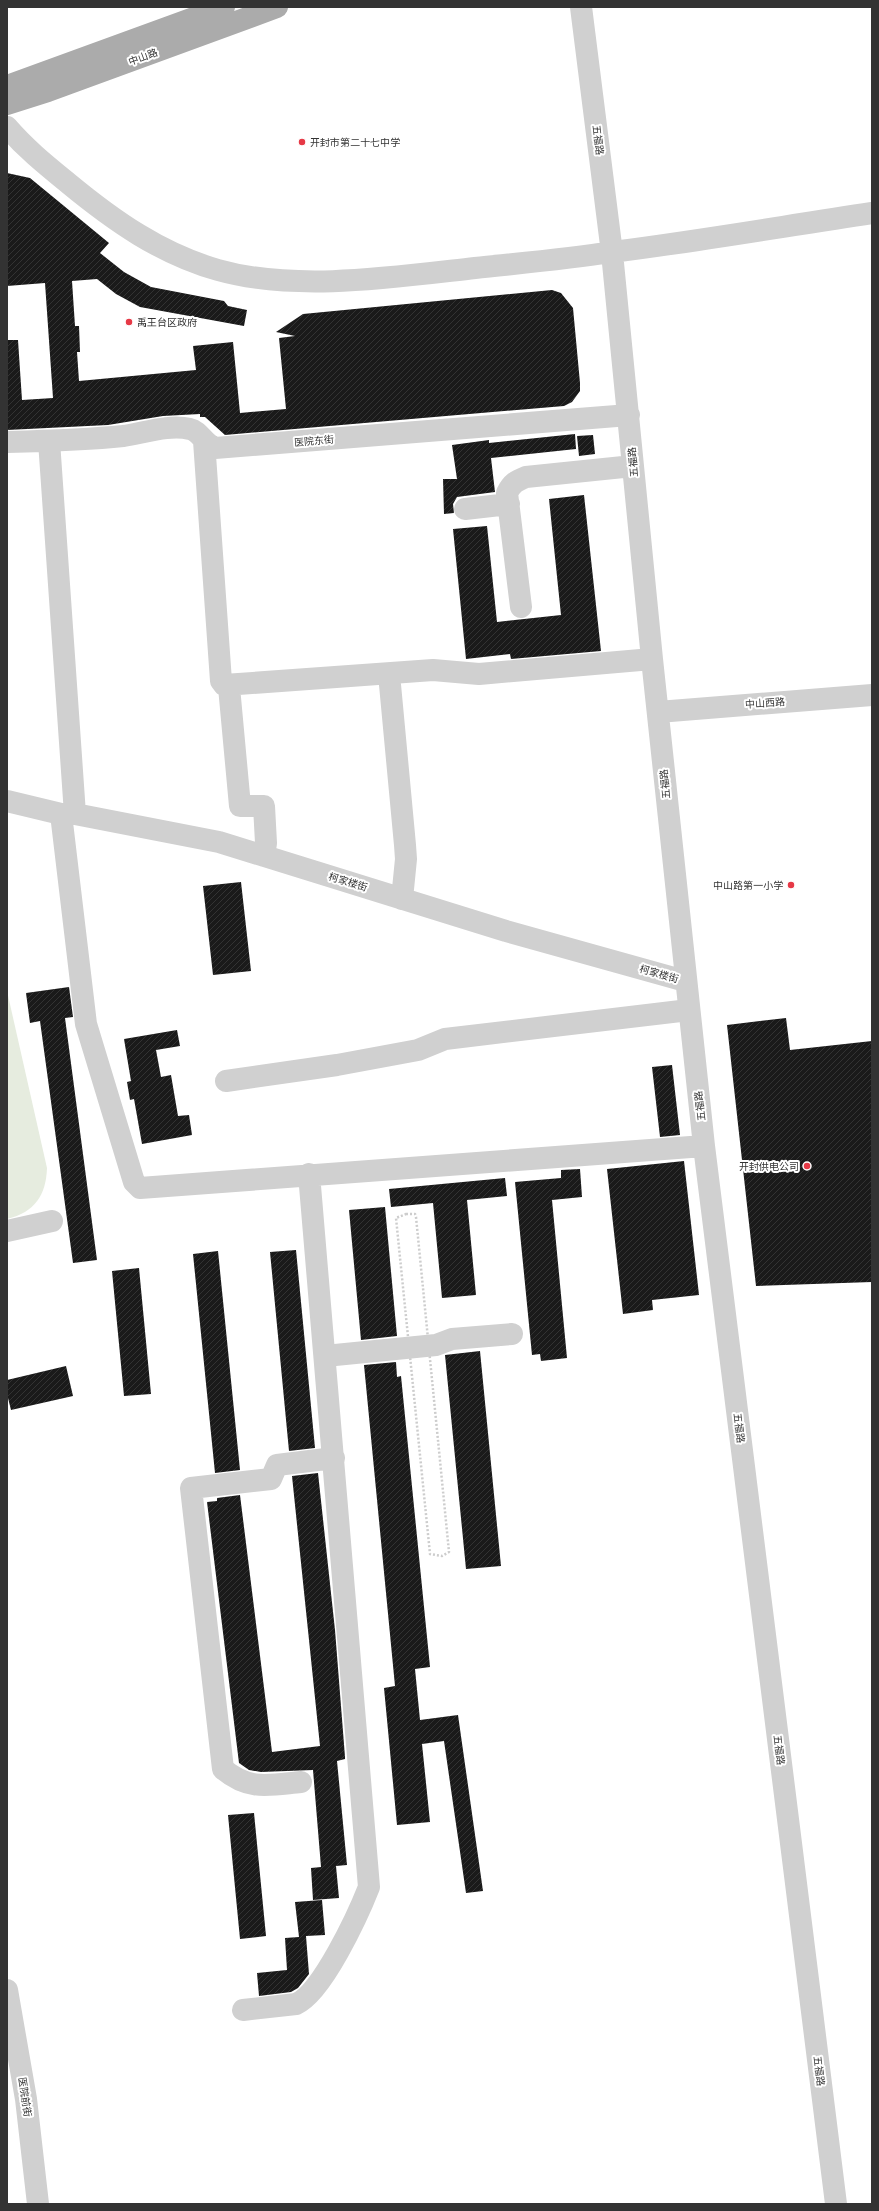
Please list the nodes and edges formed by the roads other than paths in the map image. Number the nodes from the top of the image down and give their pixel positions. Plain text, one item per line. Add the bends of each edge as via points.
1 (224, 7) edge
2 (278, 7) edge
3 (581, 7) edge
4 (7, 86) edge
5 (7, 104) edge
6 (7, 128) edge
7 (872, 213) edge
8 (612, 253) junction
9 (628, 415) junction
10 (49, 441) junction
11 (204, 441) junction
12 (7, 442) edge
13 (633, 466) junction
14 (508, 504) junction
15 (465, 509) dead end
16 (521, 607) dead end
17 (652, 659) junction
18 (389, 674) junction
19 (229, 686) junction
20 (872, 695) edge
21 (658, 712) junction
22 (7, 801) edge
23 (68, 814) junction
24 (264, 856) junction
25 (402, 899) junction
26 (685, 981) junction
27 (689, 1010) junction
28 (226, 1081) dead end
29 (704, 1146) junction
30 (309, 1174) junction
31 (52, 1221) dead end
32 (7, 1231) edge
33 (512, 1334) dead end
34 (325, 1356) junction
35 (334, 1458) junction
36 (301, 1782) dead end
37 (7, 1990) edge
38 (243, 2010) dead end
39 (16, 2101) edge
40 (38, 2204) edge
41 (836, 2204) edge

1 - 4 main road, 中山路
2 - 5 main road, 中山路 via 48,92
3 - 8 street, 五福路
6 - 8 street via 26,149 138,236 182,258 219,270 285,280 401,276
7 - 8 street
8 - 9 street, 五福路
9 - 11 street, 医院东街 via 215,448
9 - 13 street, 五福路
10 - 11 street, 医院东街 via 124,436 178,428 194,430
10 - 12 street, 医院东街
10 - 23 street
11 - 19 street via 221,682
13 - 14 street via 526,477 511,485 507,494
13 - 17 street, 五福路
14 - 15 street
14 - 16 street
17 - 18 street via 479,674 433,670
17 - 21 street, 五福路
18 - 19 street
18 - 25 street via 405,845
19 - 24 street via 240,806 264,806
20 - 21 street, 中山西路
21 - 26 street, 五福路
22 - 23 street, 柯家楼街
23 - 24 street, 柯家楼街 via 219,842
23 - 30 street via 86,1024 134,1182 140,1188
24 - 25 street, 柯家楼街
25 - 26 street, 柯家楼街
26 - 27 street, 五福路
27 - 28 street via 444,1039 418,1050
27 - 29 street, 五福路
29 - 30 street via 461,1166
29 - 41 street, 五福路
30 - 34 street
31 - 32 street
33 - 34 street via 452,1339 419,1347
34 - 35 street
35 - 36 street via 277,1465 271,1479 191,1488 223,1769 234,1778 250,1785
35 - 38 street via 369,1887 331,1964 303,2001
37 - 39 street, 医院前街
39 - 40 street, 医院前街

